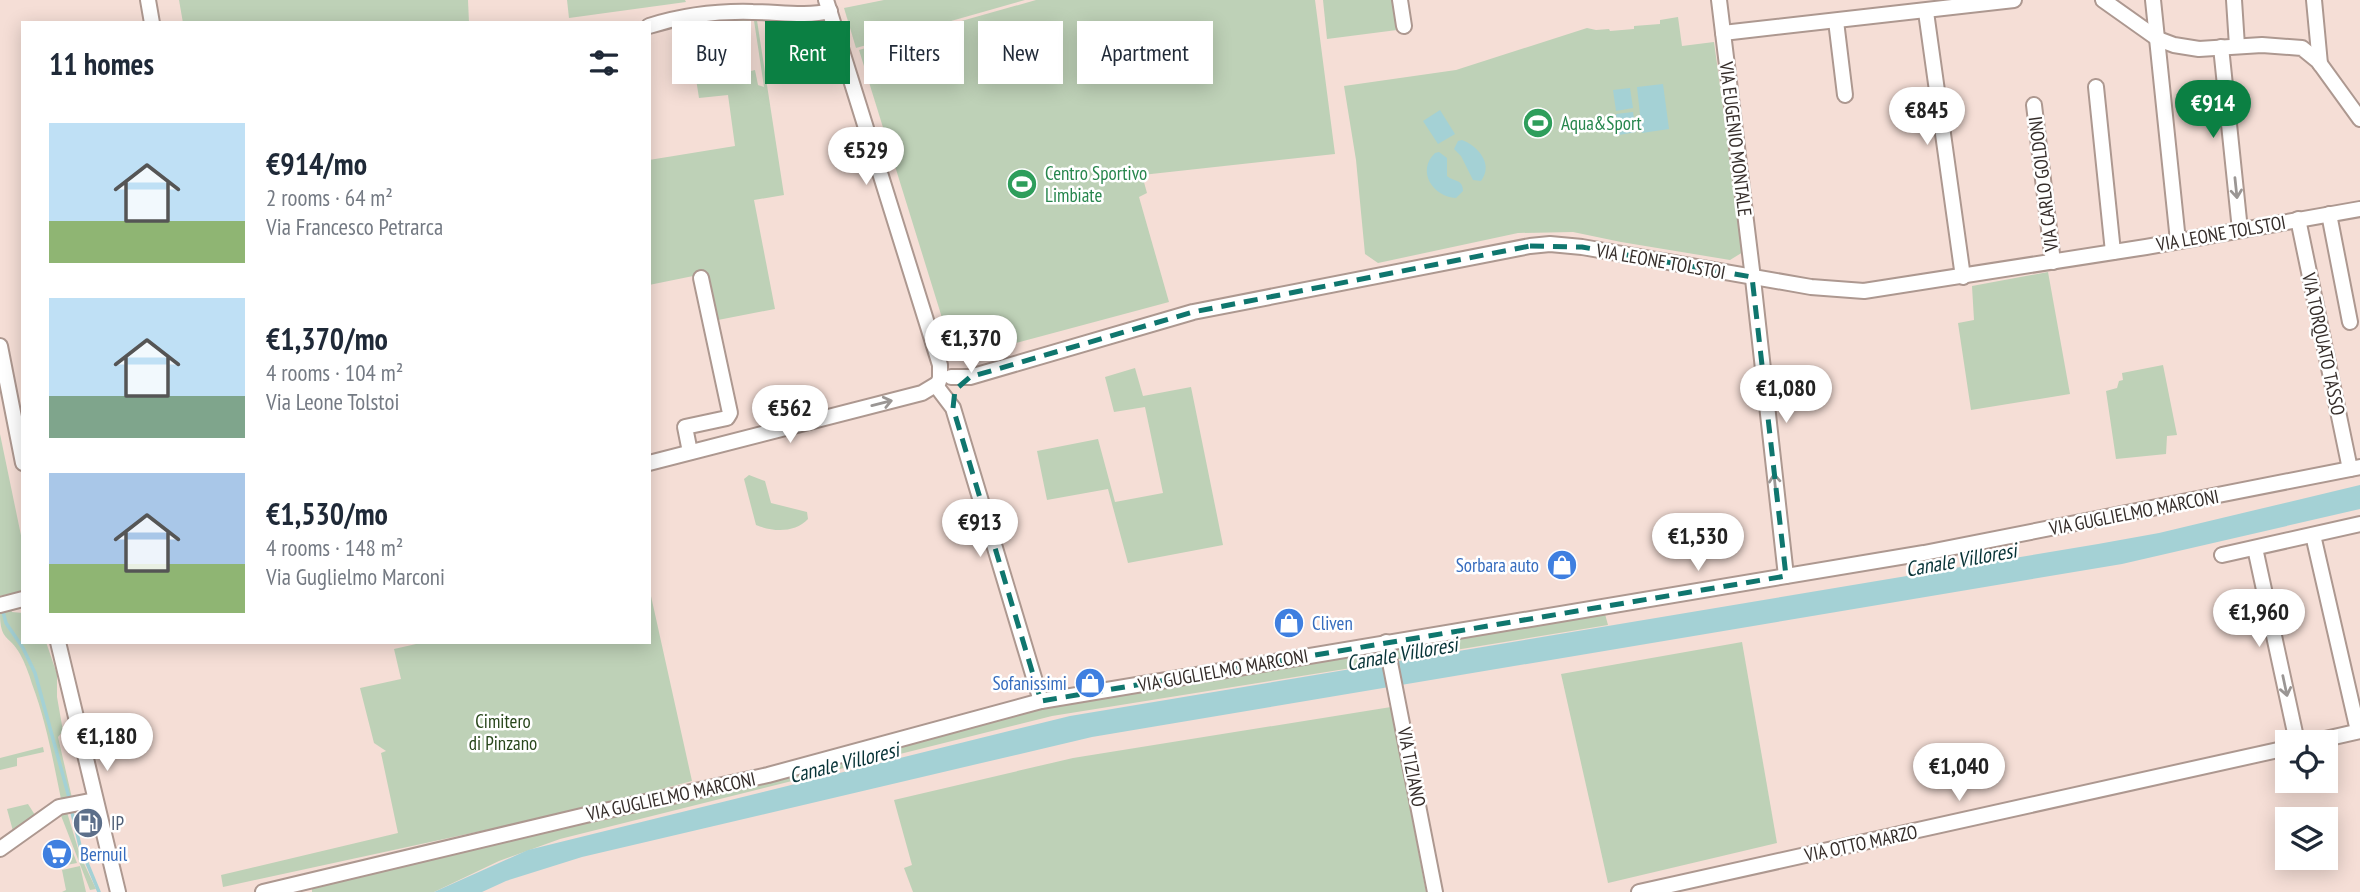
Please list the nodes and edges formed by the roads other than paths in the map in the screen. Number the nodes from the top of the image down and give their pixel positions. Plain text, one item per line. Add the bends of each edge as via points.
1 (148, 0) edge
2 (1400, 0) edge
3 (1719, 0) edge
4 (2014, 0) edge
5 (2103, 0) edge
6 (2153, 0) edge
7 (2234, 0) edge
8 (2314, 0) edge
9 (828, 5) edge
10 (1926, 12) junction
11 (152, 21) edge
12 (1836, 21) junction
13 (651, 26) edge
14 (1404, 26) dead end
15 (1723, 33) junction
16 (2158, 39) junction
17 (2238, 46) junction
18 (2312, 46) junction
19 (2221, 47) junction
20 (2096, 88) dead end
21 (1845, 96) dead end
22 (2034, 105) dead end
23 (2360, 119) edge
24 (2360, 209) edge
25 (2329, 214) junction
26 (2298, 219) junction
27 (2240, 230) junction
28 (2178, 242) junction
29 (2113, 252) junction
30 (2053, 262) junction
31 (1752, 277) junction
32 (1963, 277) junction
33 (701, 278) dead end
34 (2350, 322) dead end
35 (0, 346) edge
36 (946, 383) junction
37 (690, 452) junction
38 (21, 453) edge
39 (651, 462) edge
40 (2355, 468) edge
41 (2360, 524) edge
42 (2313, 535) junction
43 (2255, 548) junction
44 (2222, 555) dead end
45 (1786, 576) junction
46 (57, 644) edge
47 (1388, 649) junction
48 (1041, 701) junction
49 (2294, 730) edge
50 (2359, 731) edge
51 (2338, 736) edge
52 (2275, 751) edge
53 (95, 800) junction
54 (0, 849) edge
55 (118, 892) edge
56 (263, 892) edge
57 (1435, 892) edge
58 (1639, 892) edge

1 - 11 street
2 - 14 street
3 - 15 street, VIA EUGENIO MONTALE
4 - 10 street
5 - 16 street
6 - 16 street
7 - 17 street
8 - 18 street
9 - 13 street via 803,13 745,11
9 - 36 street
10 - 12 street
10 - 32 street
12 - 15 street
12 - 21 street
15 - 31 street, VIA EUGENIO MONTALE
16 - 19 street via 2185,47
16 - 28 street
17 - 18 street
17 - 19 street
18 - 23 street
19 -> 27 street
20 - 29 street
22 - 30 street, VIA CARLO GOLDONI
24 - 25 street, VIA LEONE TOLSTOI
25 - 26 street, VIA LEONE TOLSTOI
25 - 34 street
26 - 27 street, VIA LEONE TOLSTOI
26 - 40 street, VIA TORQUATO TASSO
27 - 28 street, VIA LEONE TOLSTOI
28 - 29 street, VIA LEONE TOLSTOI
29 - 30 street, VIA LEONE TOLSTOI
30 - 32 street, VIA LEONE TOLSTOI
31 - 32 street, VIA LEONE TOLSTOI via 1864,291
31 - 36 street, VIA LEONE TOLSTOI via 1582,247 1530,246 1193,312
45 -> 31 street, VIA EUGENIO MONTALE
33 - 37 street via 730,414 685,427
35 - 38 street
37 -> 36 street
36 - 48 street
37 - 39 street
40 - 45 street, VIA GUGLIELMO MARCONI
41 - 42 street
42 - 43 street
42 - 50 street
43 - 44 street
43 -> 49 street
45 - 47 street, VIA GUGLIELMO MARCONI
46 - 53 street
47 - 48 street, VIA GUGLIELMO MARCONI
47 - 57 street, VIA TIZIANO
48 - 56 street, VIA GUGLIELMO MARCONI via 756,778
50 - 51 street
52 - 58 street, VIA OTTO MARZO
53 - 54 street via 59,807
53 - 55 street

